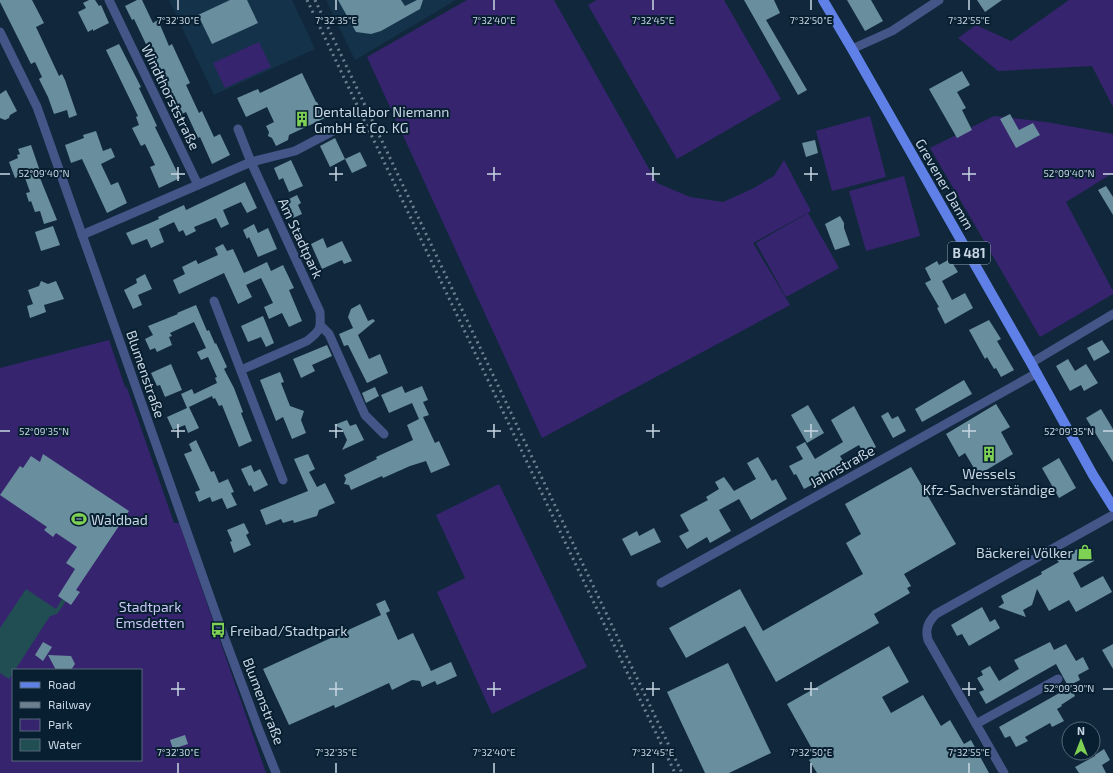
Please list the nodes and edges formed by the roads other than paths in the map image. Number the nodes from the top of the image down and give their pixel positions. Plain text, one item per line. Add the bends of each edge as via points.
1 (109, 0) edge
2 (823, 0) edge
3 (939, 0) edge
4 (0, 32) edge
5 (852, 49) junction
6 (238, 129) dead end
7 (335, 130) dead end
8 (251, 162) junction
9 (198, 185) junction
10 (82, 235) junction
11 (214, 301) dead end
12 (1113, 314) edge
13 (321, 326) junction
14 (1031, 363) junction
15 (241, 370) junction
16 (1037, 373) junction
17 (384, 434) dead end
18 (283, 480) dead end
19 (1113, 507) edge
20 (1113, 515) edge
21 (661, 583) dead end
22 (1058, 679) dead end
23 (976, 724) junction
24 (276, 773) edge
25 (1004, 773) edge

1 - 9 street, Windthorststraße
2 - 5 main road, Grevener Damm / B 481
3 - 5 street via 892,31
4 - 10 street, Blumenstraße via 37,107
5 - 14 main road, Grevener Damm / B 481
6 - 8 street, Am Stadtpark
7 - 8 street via 295,150
8 - 9 street
8 - 13 street, Am Stadtpark via 320,312
9 - 10 street
10 - 24 street, Blumenstraße via 222,632
11 - 15 street
12 - 14 street
13 - 15 street via 307,341
13 - 17 street, Am Stadtpark via 329,334 365,415
14 - 16 main road, Grevener Damm / B 481
15 - 18 street
16 - 19 main road, Grevener Damm / B 481
16 - 21 street, Jahnstraße
20 - 23 street via 936,614 930,620 926,632 928,640
22 - 23 street
23 - 25 street

